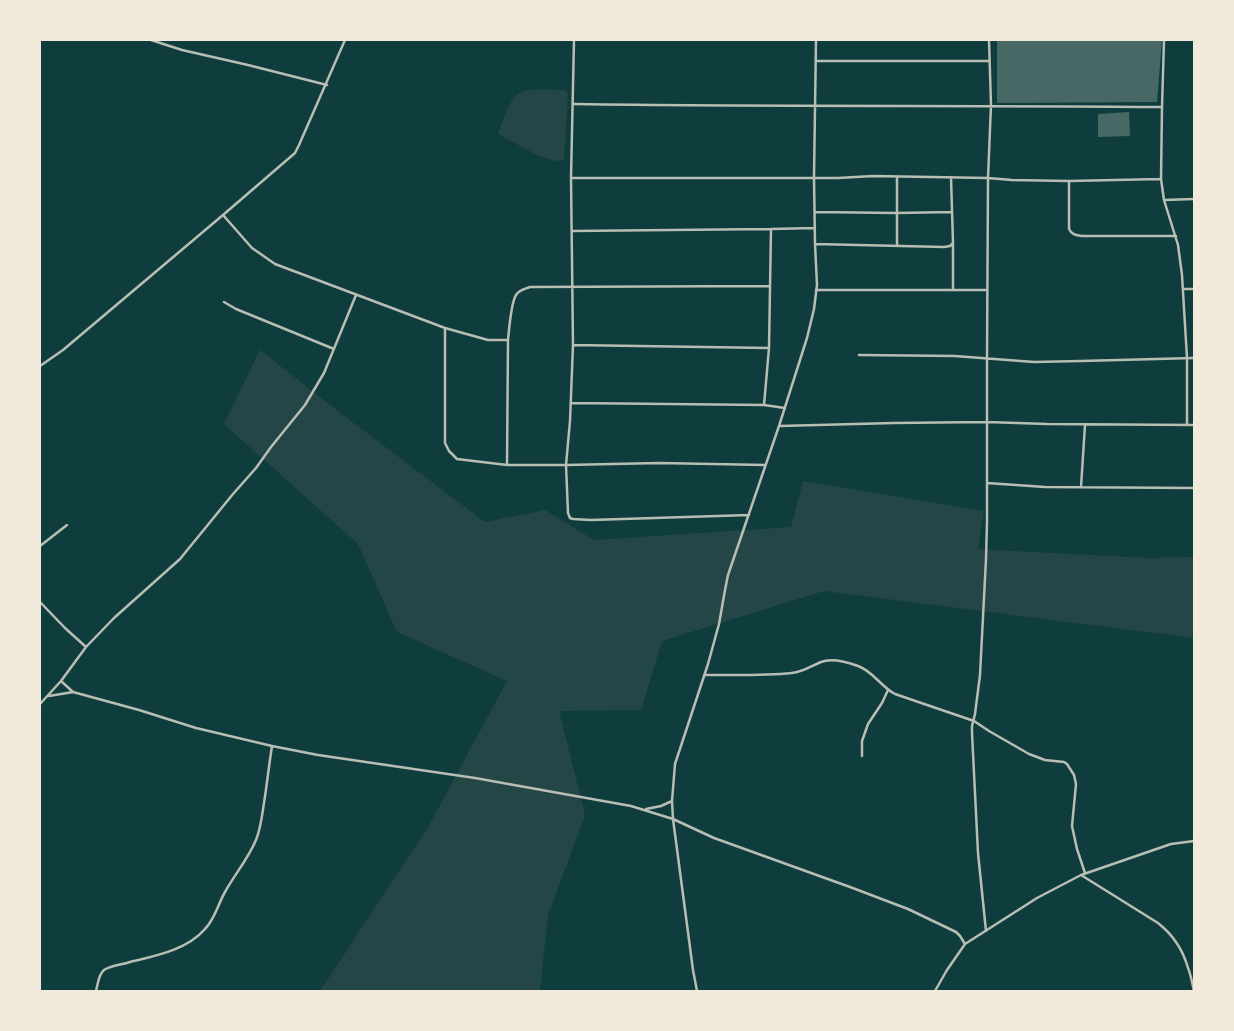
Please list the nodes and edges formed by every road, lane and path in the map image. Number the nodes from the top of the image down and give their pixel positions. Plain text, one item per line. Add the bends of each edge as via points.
1 (151, 40) edge
2 (345, 40) edge
3 (574, 40) edge
4 (816, 40) edge
5 (989, 40) edge
6 (1164, 40) edge
7 (816, 61) junction
8 (990, 61) junction
9 (326, 85) junction
10 (574, 104) junction
11 (991, 105) junction
12 (815, 106) junction
13 (1162, 107) junction
14 (814, 177) junction
15 (897, 177) junction
16 (951, 177) junction
17 (571, 178) junction
18 (988, 178) junction
19 (1161, 179) junction
20 (1069, 181) junction
21 (1194, 199) edge
22 (1164, 200) junction
23 (815, 212) junction
24 (952, 212) junction
25 (896, 213) junction
26 (223, 215) junction
27 (815, 228) junction
28 (771, 230) junction
29 (572, 231) junction
30 (1176, 236) junction
31 (953, 243) junction
32 (815, 244) junction
33 (897, 246) junction
34 (770, 286) junction
35 (573, 287) junction
36 (1183, 289) junction
37 (1194, 289) edge
38 (816, 290) junction
39 (953, 290) junction
40 (987, 290) junction
41 (356, 295) junction
42 (224, 302) dead end
43 (445, 328) junction
44 (508, 340) junction
45 (573, 345) junction
46 (769, 348) junction
47 (334, 349) junction
48 (858, 355) dead end
49 (1187, 358) junction
50 (1194, 358) edge
51 (986, 359) junction
52 (40, 366) edge
53 (571, 403) junction
54 (764, 405) junction
55 (784, 408) junction
56 (987, 422) junction
57 (1085, 425) junction
58 (1187, 425) junction
59 (1194, 425) edge
60 (779, 426) junction
61 (507, 465) junction
62 (566, 465) junction
63 (765, 465) junction
64 (987, 483) junction
65 (1081, 487) junction
66 (1194, 488) edge
67 (749, 515) junction
68 (67, 525) dead end
69 (40, 546) edge
70 (40, 602) edge
71 (86, 647) junction
72 (704, 676) junction
73 (61, 682) junction
74 (888, 690) junction
75 (72, 692) junction
76 (49, 696) junction
77 (40, 704) edge
78 (974, 721) junction
79 (272, 746) junction
80 (862, 756) dead end
81 (672, 800) junction
82 (645, 810) junction
83 (673, 819) junction
84 (1194, 841) edge
85 (1085, 873) junction
86 (1081, 875) junction
87 (986, 930) junction
88 (965, 944) junction
89 (96, 991) edge
90 (696, 991) edge
91 (935, 991) edge
92 (1194, 991) edge

1 - 9 street
2 - 9 street
3 - 10 street
4 - 7 street
5 - 8 street
6 - 13 street
7 - 8 street
7 - 12 street
8 - 11 street
9 - 26 street via 295,152
10 - 12 street
10 - 17 street
11 - 12 street
11 - 13 street
11 - 18 street
12 - 14 street
13 - 19 street
14 - 15 street
14 - 17 street
14 - 23 street
15 - 16 street
15 - 25 street
16 - 18 street
16 - 24 street
17 - 29 street
18 - 20 street
18 - 40 street
19 - 20 street
19 - 22 street
20 - 30 street via 1071,233 1082,236
21 - 22 street
22 - 30 street
23 - 25 street
23 - 27 street
24 - 25 street
24 - 31 street
25 - 33 street
26 - 41 street via 252,248 276,264
26 - 52 street
27 - 28 street
27 - 32 street
28 - 29 street
28 - 34 street
29 - 35 street
30 - 36 street
31 - 33 street via 944,247
31 - 39 street
32 - 33 street
32 - 38 street
34 - 35 street
34 - 46 street
35 - 44 street via 530,287 522,290 516,296
35 - 45 street
36 - 37 street
36 - 49 street
38 - 39 street
38 - 55 street via 809,331
39 - 40 street
40 - 51 street
41 - 43 street
41 - 47 street
42 - 47 street
43 - 44 street via 488,340
43 - 61 street via 444,443 457,459
44 - 61 street
45 - 46 street
45 - 53 street
46 - 54 street
47 - 71 street via 305,405 256,468 180,559
48 - 51 street
49 - 50 street
49 - 51 street via 1081,362
49 - 58 street
51 - 56 street
53 - 54 street
53 - 62 street
54 - 55 street
55 - 60 street
56 - 57 street
56 - 60 street
56 - 64 street
57 - 58 street
57 - 65 street
58 - 59 street
60 - 63 street
61 - 62 street
62 - 63 street
62 - 67 street via 567,512 573,519
63 - 67 street
64 - 65 street
64 - 78 street via 983,621
65 - 66 street
67 - 72 street via 728,575 719,624
68 - 69 street
70 - 71 street
71 - 73 street
72 - 74 street via 794,673 832,660 863,668
72 - 81 street via 675,764
73 - 75 street
73 - 76 street
74 - 78 street
74 - 80 street via 868,724 862,741
75 - 76 street
75 - 79 street
76 - 77 street
78 - 85 street via 1029,754 1069,765 1076,784 1072,826
78 - 87 street via 972,741 978,853
79 - 82 street via 587,797
79 - 89 street via 258,837 207,928 173,950 109,967 102,972
81 - 82 street
81 - 83 street
82 - 83 street
83 - 88 street via 714,838 908,909 956,932
83 - 90 street
84 - 85 street via 1171,844
85 - 86 street
86 - 87 street
86 - 92 street via 1168,931 1186,960
87 - 88 street
88 - 91 street

